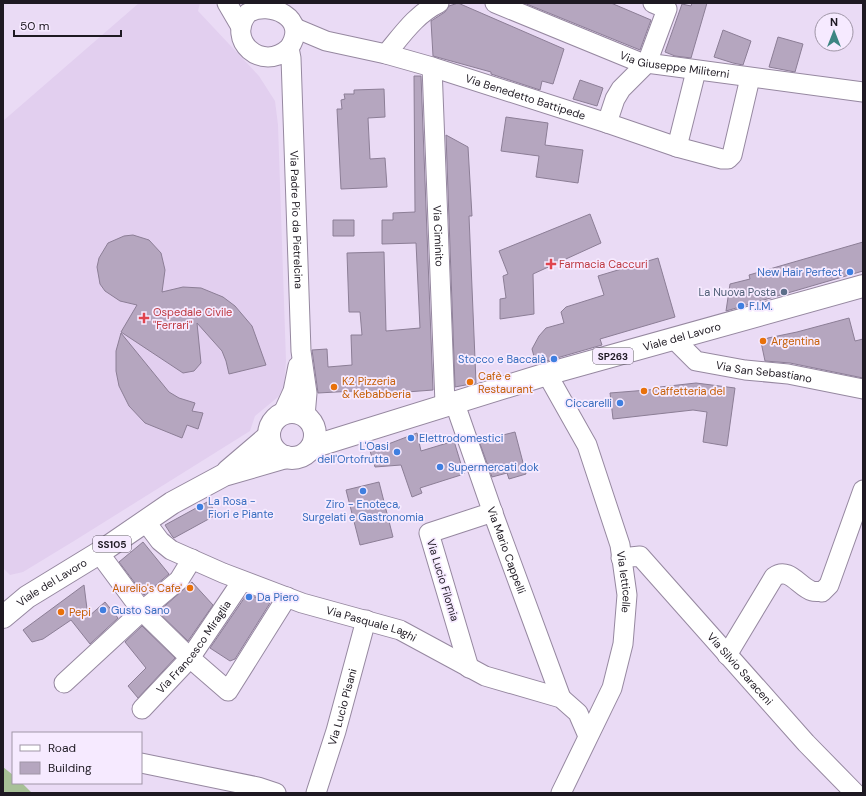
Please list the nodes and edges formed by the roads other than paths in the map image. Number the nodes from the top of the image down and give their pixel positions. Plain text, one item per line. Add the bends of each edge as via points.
1 (227, 3) edge
2 (439, 3) edge
3 (495, 3) edge
4 (653, 3) edge
5 (261, 4) edge
6 (241, 27) junction
7 (292, 28) edge
8 (386, 54) junction
9 (265, 58) junction
10 (647, 64) junction
11 (432, 67) junction
12 (696, 71) junction
13 (750, 78) junction
14 (292, 90) junction
15 (863, 92) edge
16 (607, 122) junction
17 (677, 147) junction
18 (863, 286) edge
19 (674, 339) junction
20 (301, 351) junction
21 (547, 374) junction
22 (863, 389) edge
23 (449, 403) junction
24 (283, 413) junction
25 (309, 420) junction
26 (364, 431) junction
27 (268, 436) junction
28 (312, 446) junction
29 (286, 458) junction
30 (224, 475) junction
31 (863, 490) edge
32 (493, 512) junction
33 (145, 521) junction
34 (99, 553) junction
35 (621, 558) junction
36 (192, 559) junction
37 (242, 581) junction
38 (287, 598) junction
39 (142, 611) junction
40 (3, 617) edge
41 (366, 620) junction
42 (727, 655) junction
43 (190, 658) junction
44 (469, 668) junction
45 (64, 683) dead end
46 (561, 698) junction
47 (142, 709) dead end
48 (588, 736) junction
49 (142, 763) edge
50 (276, 793) edge
51 (316, 793) edge
52 (561, 793) edge
53 (855, 793) edge

1 - 6 street
2 - 8 street via 414,20
3 - 10 street, Via Giuseppe Militerni
4 - 10 street via 667,9
5 - 6 street via 248,12
5 - 7 street via 279,5
6 - 9 street via 247,47
7 - 8 street, Via Benedetto Battipede via 326,41
7 - 9 street via 278,56
7 - 14 street, Via Padre Pio da Pietrelcina
8 - 11 street, Via Benedetto Battipede
9 - 14 street
10 - 12 street, Via Giuseppe Militerni
10 - 16 street via 621,89
11 - 16 street, Via Benedetto Battipede
11 - 23 street, Via Ciminito
12 - 13 street, Via Giuseppe Militerni
12 - 17 street
13 - 15 street, Via Giuseppe Militerni
13 - 17 street, Via Benedetto Battipede via 732,155 728,159
14 - 20 street, Via Padre Pio da Pietrelcina
16 - 17 street, Via Benedetto Battipede
18 - 19 main road, Viale del Lavoro / SP263
19 - 21 main road, Viale del Lavoro / SP263
19 - 22 street, Via San Sebastiano via 696,361 745,370 788,374
20 - 24 street, Via Padre Pio da Pietrelcina via 294,391
20 - 25 street, Via Padre Pio da Pietrelcina
21 - 23 main road, Viale del Lavoro / SP263
21 - 35 street, Via Ietticelle via 587,445 620,545
23 - 26 main road, Viale del Lavoro / SP263
23 - 32 street, Via Mario Cappelli
24 - 25 main road via 298,412
24 - 27 main road via 272,422
25 - 26 main road, Viale del Lavoro
25 - 28 main road via 315,431
26 - 28 main road, Viale del Lavoro
27 - 29 main road via 274,450
27 - 30 main road, Viale del Lavoro / SS105
28 - 29 main road via 301,456
29 - 30 main road, Viale del Lavoro / SS105
30 - 33 main road, Viale del Lavoro / SS105
31 - 42 street via 829,585 822,592 812,591 787,574 779,573 774,577
32 - 44 street, Via Lucio Filomia via 429,533
32 - 46 street, Via Mario Cappelli
33 - 34 main road, Viale del Lavoro / SS105
33 - 36 street, Via Pasquale Laghi via 160,541 171,550
34 - 39 street
34 - 40 main road, Viale del Lavoro / SS105 via 27,597
35 - 42 street, Via Silvio Saraceni via 640,556
35 - 48 street, Via Ietticelle via 627,595 623,644 612,688
36 - 37 street, Via Pasquale Laghi
36 - 39 street via 178,580
37 - 38 street, Via Pasquale Laghi
37 - 43 street, Via Francesco Miraglia
38 - 41 street, Via Pasquale Laghi
38 - 43 street via 228,691
39 - 43 street
39 - 45 street
41 - 44 street, Via Pasquale Laghi via 400,630
41 - 51 street, Via Lucio Pisani
42 - 53 street, Via Silvio Saraceni
43 - 47 street, Via Francesco Miraglia
44 - 46 street, Via Pasquale Laghi via 485,676
46 - 48 street, Via Pasquale Laghi via 578,713
48 - 52 street, Via Ietticelle
49 - 50 street

